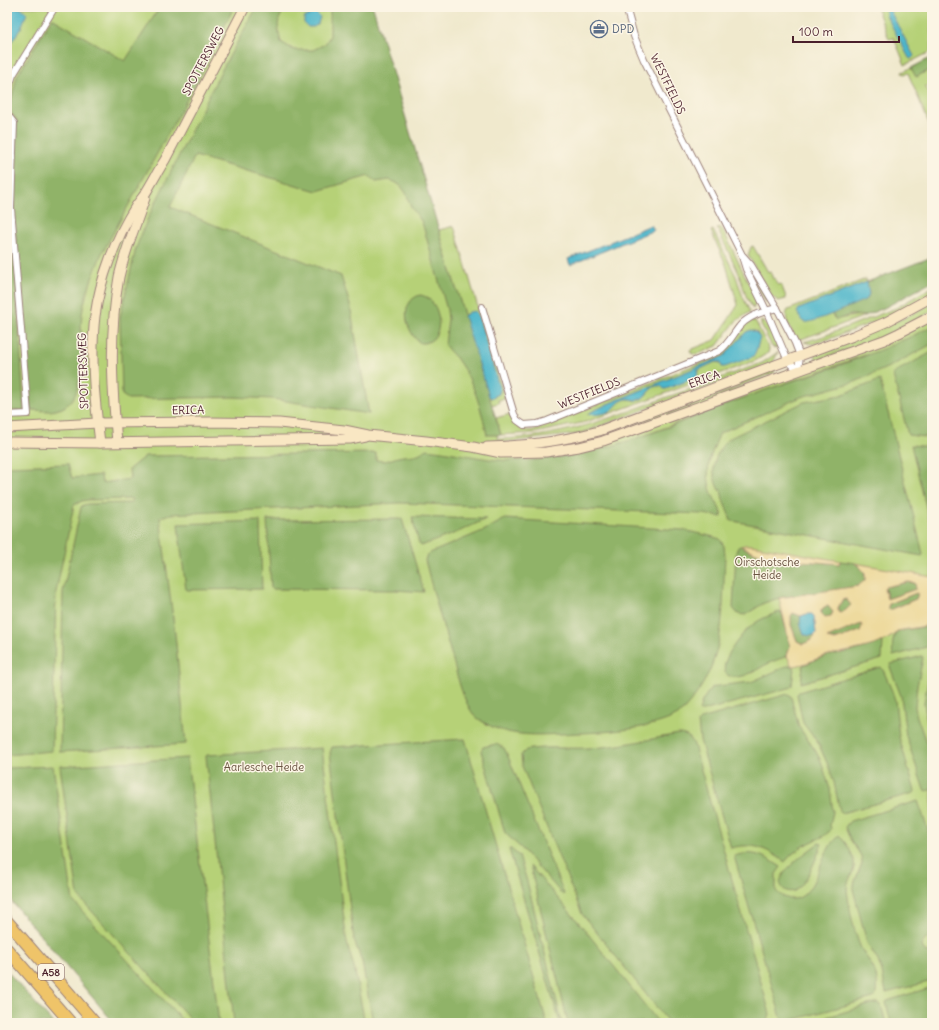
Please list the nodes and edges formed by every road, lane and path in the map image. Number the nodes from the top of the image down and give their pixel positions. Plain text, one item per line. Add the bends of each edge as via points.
1 (55, 7) edge
2 (245, 7) edge
3 (626, 7) edge
4 (7, 94) edge
5 (7, 114) edge
6 (148, 189) junction
7 (741, 253) junction
8 (932, 297) edge
9 (482, 307) dead end
10 (777, 308) junction
11 (766, 310) junction
12 (932, 316) edge
13 (800, 356) junction
14 (788, 361) junction
15 (798, 370) junction
16 (7, 415) edge
17 (98, 423) junction
18 (115, 424) junction
19 (7, 428) edge
20 (368, 435) junction
21 (7, 442) edge
22 (117, 442) junction
23 (100, 443) junction
24 (473, 447) junction
25 (7, 921) edge
26 (7, 949) edge
27 (71, 1023) edge
28 (95, 1023) edge

1 - 4 street via 13,75
2 - 6 street, SPOTTERSWEG
3 - 7 street, WESTFIELDS via 644,60
5 - 16 street via 14,123 11,208 28,414
6 - 17 street, SPOTTERSWEG via 118,241 99,295 92,345
6 - 18 street, SPOTTERSWEG via 130,240 114,307
7 - 10 street, WESTFIELDS
7 - 11 street, WESTFIELDS
8 - 13 street, ERICA via 886,322
9 - 11 street, WESTFIELDS via 514,414 524,425 547,421 719,351 725,347 739,326
10 - 11 street, WESTFIELDS
10 - 13 street, WESTFIELDS
11 - 14 street, WESTFIELDS
12 - 15 street, ERICA via 884,340
13 - 14 street, ERICA
13 - 15 street
14 - 15 street, WESTFIELDS
14 - 24 street, ERICA via 575,438 523,445
15 - 24 street, ERICA via 603,441 546,452 501,453
17 - 18 street, ERICA
17 - 19 street, ERICA
17 - 23 street, SPOTTERSWEG
18 - 20 street, ERICA via 280,424
18 - 22 street, SPOTTERSWEG
20 - 22 street, ERICA via 350,439
20 - 24 street, ERICA
21 - 23 street, ERICA
22 - 23 street, ERICA
25 - 28 highway, A58
26 - 27 highway, A58

